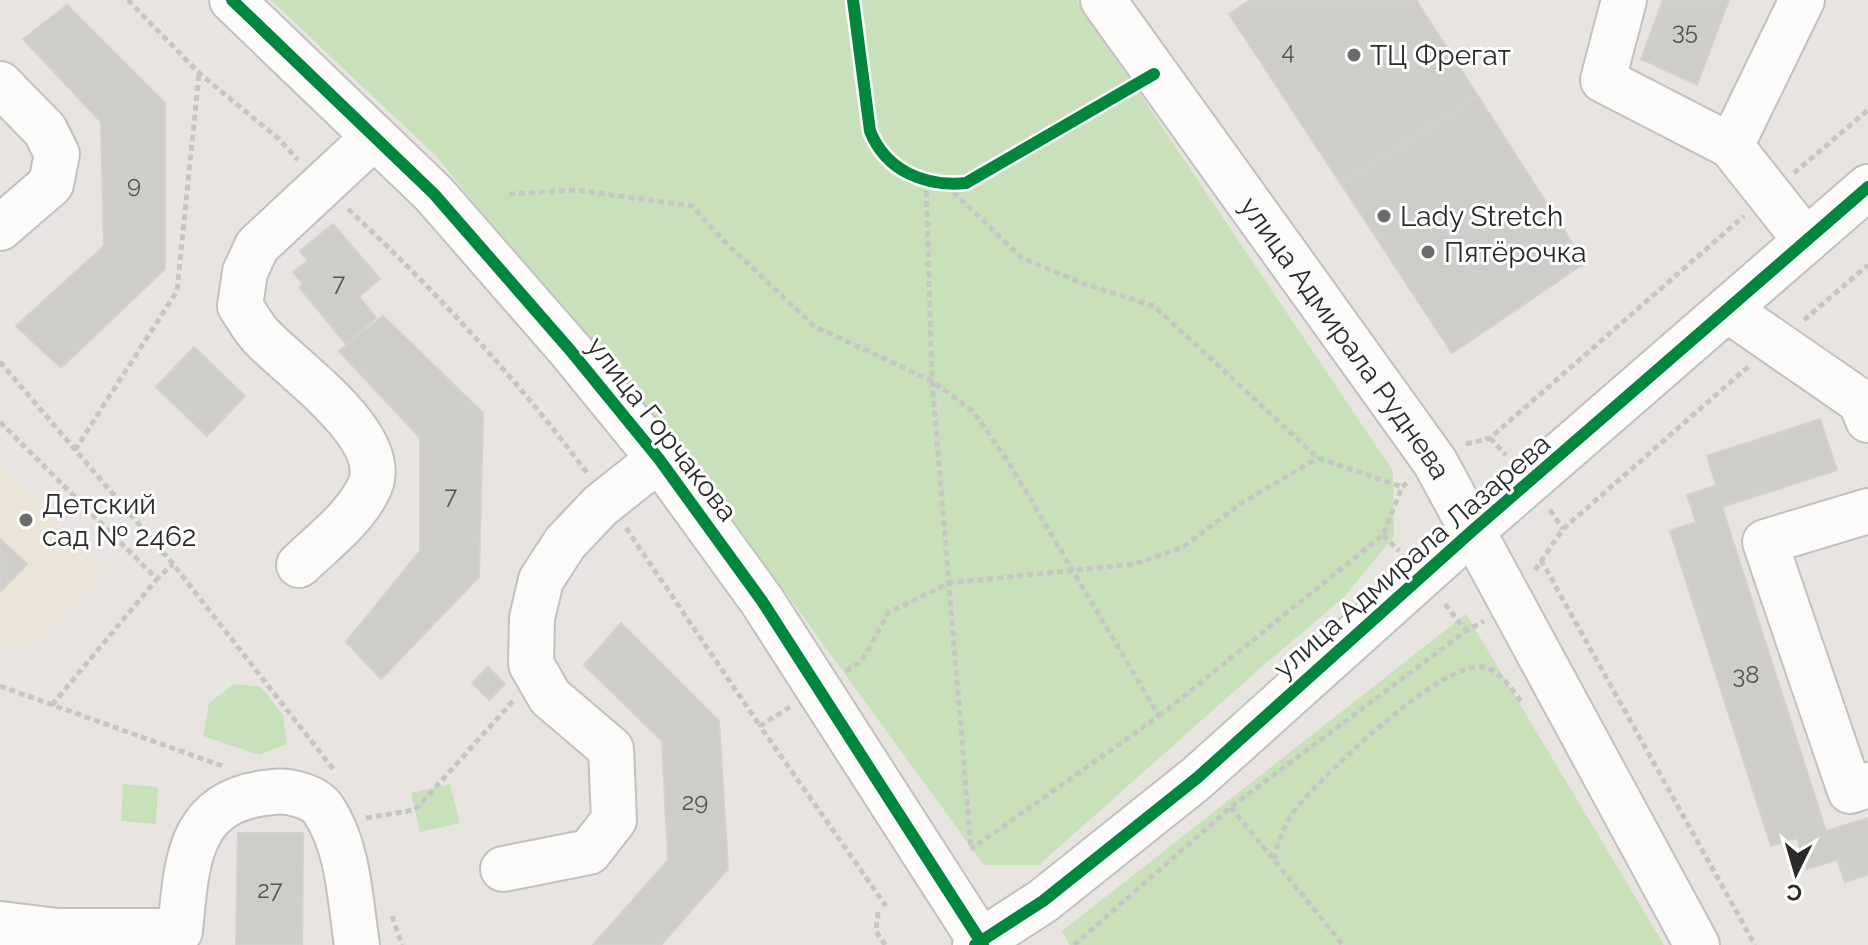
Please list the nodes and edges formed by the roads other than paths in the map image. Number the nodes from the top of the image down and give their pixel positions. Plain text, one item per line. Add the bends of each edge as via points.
1 (232, 0) edge
2 (1103, 0) edge
3 (1624, 0) edge
4 (1802, 0) edge
5 (0, 84) edge
6 (374, 137) junction
7 (1731, 146) junction
8 (1868, 187) edge
9 (0, 228) edge
10 (1806, 241) junction
11 (1728, 310) junction
12 (1868, 420) edge
13 (659, 459) junction
14 (1868, 511) edge
15 (1472, 531) junction
16 (299, 565) dead end
17 (1868, 785) edge
18 (503, 869) dead end
19 (0, 924) edge
20 (58, 938) edge
21 (980, 944) edge
22 (357, 945) edge
23 (1697, 945) edge

1 - 6 street, улица Горчакова
2 - 15 street, улица Адмирала Руднева via 1419,474
3 - 7 street via 1603,80
4 - 7 street
5 - 9 street via 45,130 57,154 51,184
6 - 13 street, улица Горчакова via 434,194
6 - 16 street via 257,246 245,272 240,306 260,335 346,416 372,456 371,485 355,512
7 - 10 street
8 - 10 street, улица Адмирала Лазарева
10 - 11 street, улица Адмирала Лазарева
11 - 12 street via 1861,402
11 - 15 street, улица Адмирала Лазарева
13 - 18 street via 565,543 541,580 532,618 531,664 550,697 611,749 614,820 589,852
13 - 21 street, улица Горчакова via 820,688
14 - 17 street via 1765,542 1850,791
15 - 21 street, улица Адмирала Лазарева via 1197,778 1043,901
15 - 23 street, улица Адмирала Руднева
19 - 20 street
20 - 22 street via 180,931 187,864 199,831 225,804 289,790 322,806 341,846

